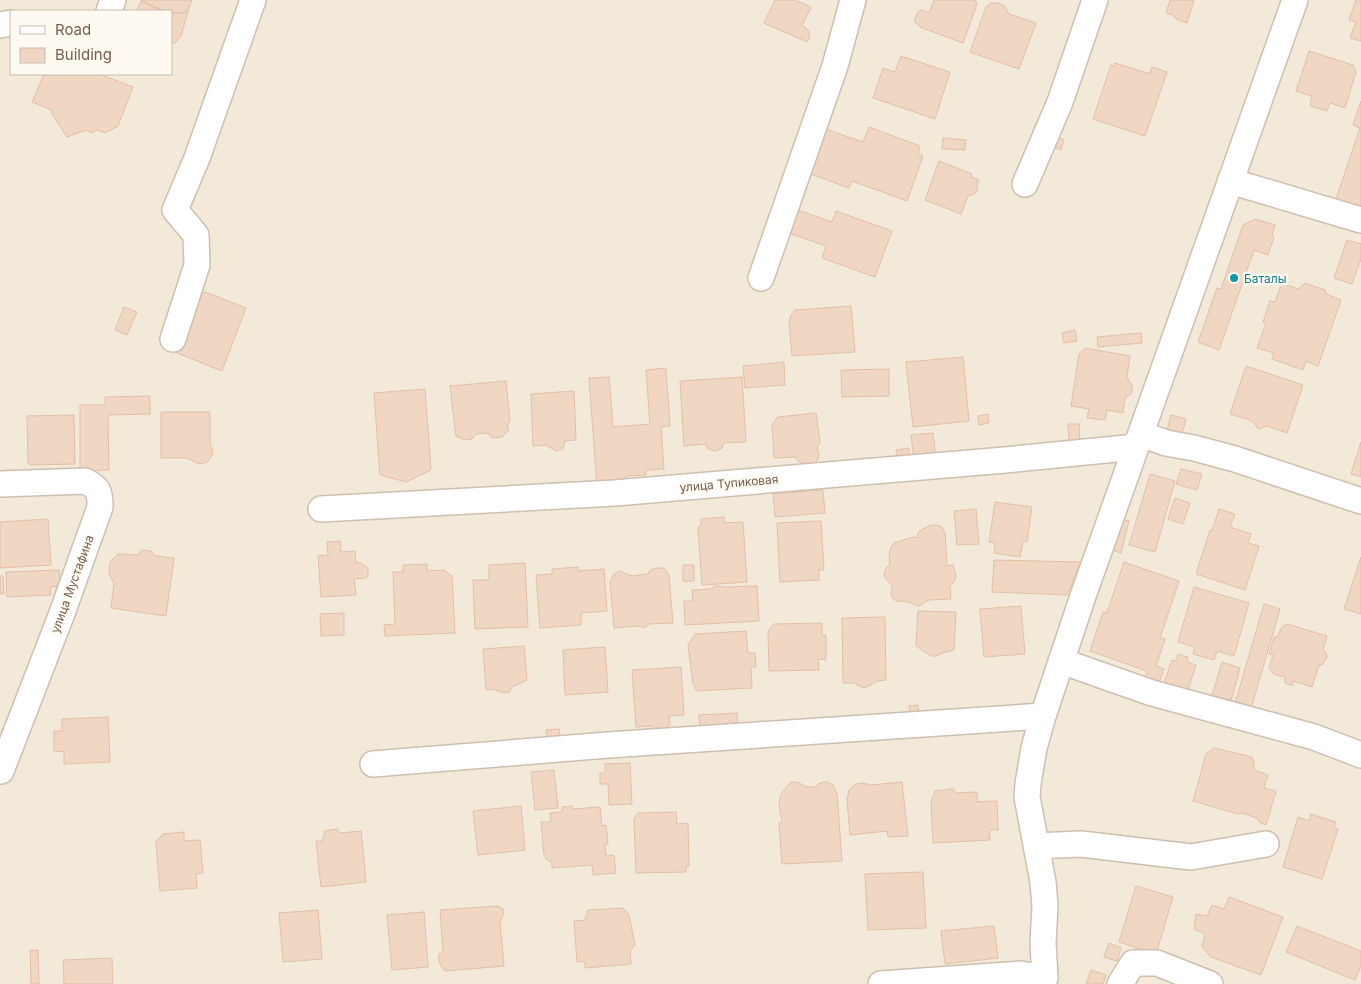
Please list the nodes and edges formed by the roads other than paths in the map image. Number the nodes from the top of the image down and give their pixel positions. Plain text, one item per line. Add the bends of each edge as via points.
1 (253, 0) edge
2 (853, 0) edge
3 (1096, 0) edge
4 (1295, 0) edge
5 (1230, 181) junction
6 (1025, 184) dead end
7 (1361, 220) edge
8 (761, 278) dead end
9 (174, 339) dead end
10 (1138, 441) junction
11 (0, 484) edge
12 (1361, 501) edge
13 (321, 509) dead end
14 (1061, 661) junction
15 (1042, 716) junction
16 (1361, 755) edge
17 (373, 764) dead end
18 (1, 771) edge
19 (1266, 844) dead end
20 (1036, 846) junction
21 (1044, 981) edge
22 (881, 984) edge
23 (1120, 984) edge
24 (1210, 984) edge

1 - 9 street via 197,158 175,210 196,235 197,265
2 - 8 street via 835,66
3 - 6 street via 1060,102
4 - 5 street
5 - 7 street
5 - 10 street
10 - 12 street via 1194,448 1235,459
10 - 13 street, улица Тупиковая via 1005,460 615,492
10 - 14 street
11 - 18 street, улица Мустафина via 86,481 100,493 100,507
14 - 15 street
14 - 16 street via 1152,693 1314,737
15 - 17 street
15 - 20 street via 1027,797
19 - 20 street via 1192,857 1081,844
20 - 21 street via 1045,906
21 - 22 street via 1021,974
23 - 24 street via 1133,963 1157,964

